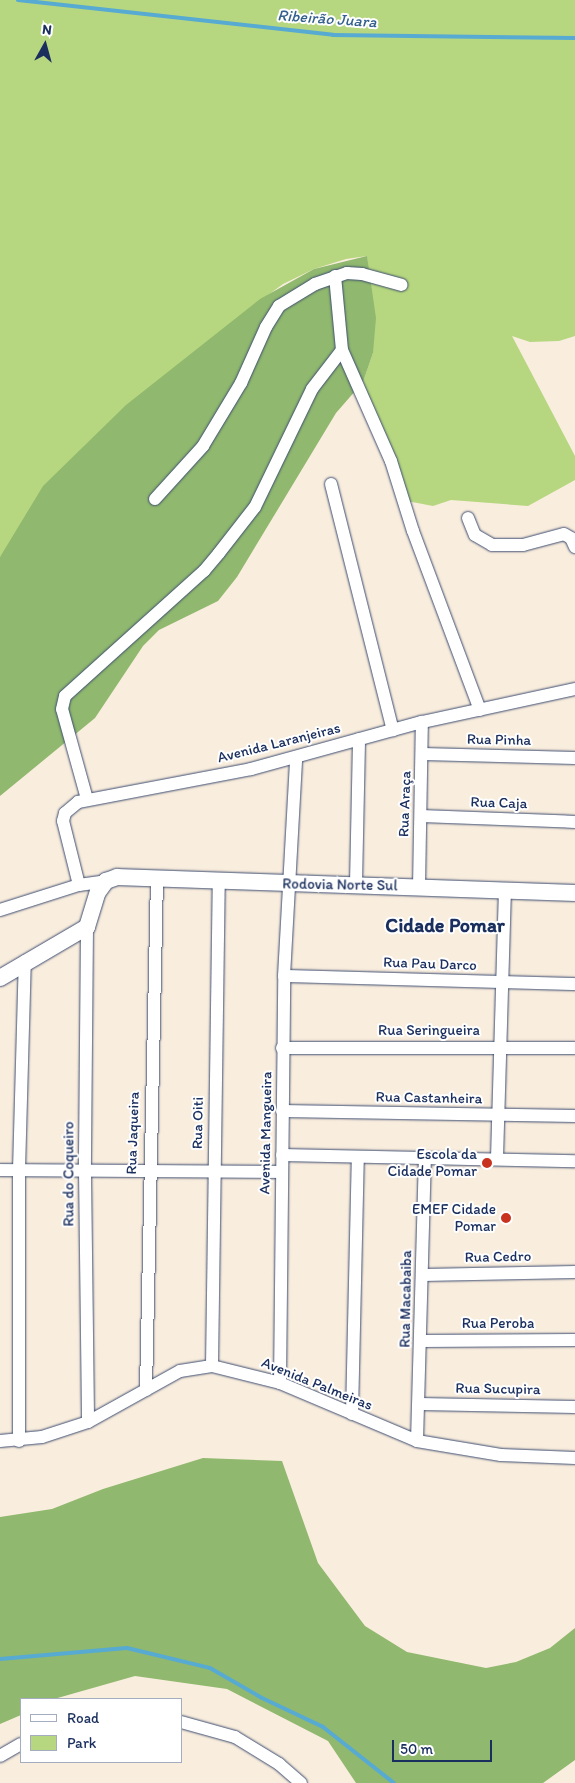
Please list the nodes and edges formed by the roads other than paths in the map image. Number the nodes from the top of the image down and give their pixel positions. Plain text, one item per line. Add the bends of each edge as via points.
1 (334, 276) junction
2 (402, 285) dead end
3 (342, 350) junction
4 (331, 484) dead end
5 (154, 499) dead end
6 (468, 518) dead end
7 (575, 547) edge
8 (575, 689) edge
9 (480, 710) junction
10 (422, 722) junction
11 (393, 730) junction
12 (359, 739) junction
13 (423, 754) junction
14 (296, 758) junction
15 (575, 758) edge
16 (87, 800) junction
17 (421, 816) junction
18 (575, 822) edge
19 (157, 877) junction
20 (106, 880) junction
21 (219, 881) junction
22 (287, 884) junction
23 (356, 884) junction
24 (79, 885) junction
25 (419, 887) junction
26 (505, 890) junction
27 (575, 893) edge
28 (0, 910) edge
29 (87, 927) junction
30 (25, 961) junction
31 (284, 976) junction
32 (0, 978) edge
33 (501, 982) junction
34 (575, 984) edge
35 (282, 1048) junction
36 (498, 1048) junction
37 (575, 1048) edge
38 (282, 1111) junction
39 (497, 1116) junction
40 (575, 1116) edge
41 (282, 1155) junction
42 (358, 1157) junction
43 (425, 1158) junction
44 (497, 1158) junction
45 (575, 1161) edge
46 (0, 1170) edge
47 (19, 1170) junction
48 (148, 1170) junction
49 (213, 1170) junction
50 (85, 1171) junction
51 (281, 1172) junction
52 (575, 1272) edge
53 (423, 1275) junction
54 (575, 1340) edge
55 (421, 1341) junction
56 (212, 1366) junction
57 (280, 1383) junction
58 (146, 1390) junction
59 (420, 1404) junction
60 (575, 1407) edge
61 (352, 1414) junction
62 (88, 1422) junction
63 (0, 1441) edge
64 (19, 1441) junction
65 (417, 1441) junction
66 (575, 1458) edge
67 (182, 1722) edge
68 (20, 1745) edge
69 (0, 1756) edge
70 (301, 1783) edge

1 - 2 street via 362,274
1 - 3 street
1 - 5 street via 279,306 203,446
3 - 9 street via 391,460
3 - 16 street via 312,389 255,507 204,572 65,696 62,709
4 - 11 street
6 - 7 street via 474,535 492,545 524,544 564,534 571,538
8 - 9 street, Avenida Laranjeiras
9 - 10 street, Avenida Laranjeiras
10 - 11 street, Avenida Laranjeiras
10 - 13 street, Rua Araça
11 - 12 street, Avenida Laranjeiras
12 - 14 street, Avenida Laranjeiras
12 - 23 street
13 - 15 street, Rua Pinha
13 - 17 street, Rua Araça
14 - 16 street, Avenida Laranjeiras
14 - 22 street, Avenida Mangueira
16 - 24 street, Avenida Laranjeiras via 70,806 63,821
17 - 18 street, Rua Caja
17 - 25 street, Rua Araça
19 - 20 street, Rodovia Norte Sul
19 - 21 street, Rodovia Norte Sul
19 - 48 street, Rua Jaqueira
20 - 24 street, Rodovia Norte Sul
20 - 29 street via 98,892
21 - 22 street, Rodovia Norte Sul
21 - 49 street, Rua Oiti
22 - 23 street, Rodovia Norte Sul
22 - 31 street, Avenida Mangueira
23 - 25 street, Rodovia Norte Sul
24 - 28 street, Rodovia Norte Sul
25 - 26 street, Rodovia Norte Sul
26 - 27 street, Rodovia Norte Sul
26 - 33 street
29 - 30 street
29 - 50 street, Rua do Coqueiro
30 - 32 street
30 - 47 street
31 - 33 street, Rua Pau Darco
31 - 35 street, Avenida Mangueira
33 - 34 street, Rua Pau Darco
33 - 36 street
35 - 36 street, Rua Seringueira
35 - 38 street, Avenida Mangueira
36 - 37 street, Rua Seringueira
36 - 39 street
38 - 39 street, Rua Castanheira
38 - 41 street, Avenida Mangueira
39 - 40 street, Rua Castanheira
39 - 44 street
41 - 42 street
41 - 51 street, Avenida Mangueira
42 - 43 street
42 - 61 street
43 - 44 street
43 - 53 street, Rua Macabaiba
44 - 45 street
46 - 47 street
47 - 50 street
47 - 64 street
48 - 49 street
48 - 50 street
48 - 58 street, Rua Jaqueira
49 - 51 street
49 - 56 street, Rua Oiti
50 - 62 street, Rua do Coqueiro
51 - 57 street, Avenida Mangueira
52 - 53 street, Rua Cedro
53 - 55 street, Rua Macabaiba
54 - 55 street, Rua Peroba
55 - 59 street, Rua Macabaiba
56 - 57 street, Avenida Palmeiras
56 - 58 street, Avenida Palmeiras via 180,1371
57 - 61 street, Avenida Palmeiras
58 - 62 street, Avenida Palmeiras
59 - 60 street, Rua Sucupira
59 - 65 street, Rua Macabaiba
61 - 65 street, Avenida Palmeiras
62 - 64 street, Avenida Palmeiras
63 - 64 street, Avenida Palmeiras
65 - 66 street, Avenida Palmeiras via 500,1455
67 - 70 street via 235,1737 279,1764
68 - 69 street

